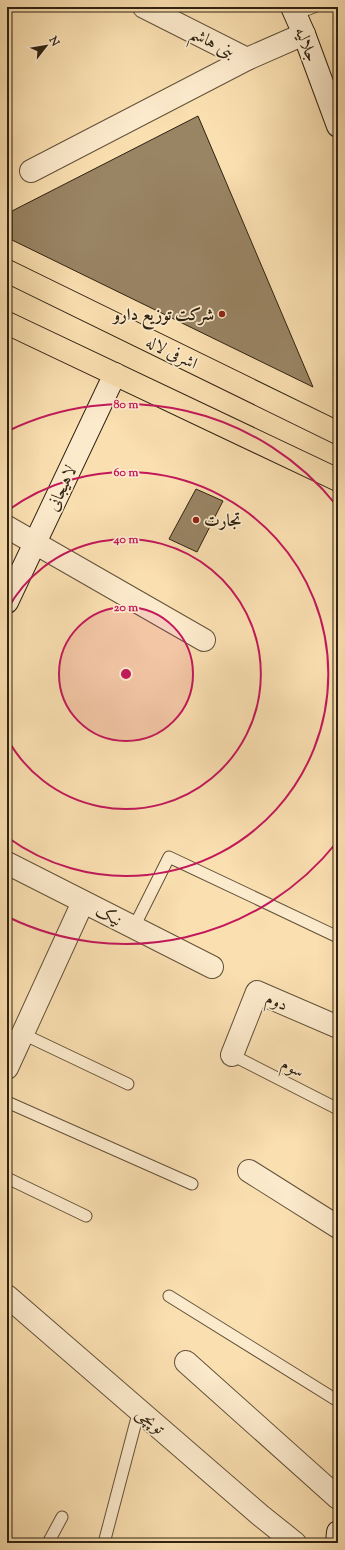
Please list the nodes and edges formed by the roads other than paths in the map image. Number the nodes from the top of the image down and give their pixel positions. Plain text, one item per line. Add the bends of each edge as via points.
1 (144, 7) edge
2 (300, 9) edge
3 (304, 34) junction
4 (247, 59) junction
5 (338, 126) edge
6 (31, 171) dead end
7 (7, 270) edge
8 (7, 323) edge
9 (115, 374) junction
10 (338, 433) edge
11 (338, 480) edge
12 (7, 527) edge
13 (35, 542) junction
14 (7, 602) edge
15 (204, 640) dead end
16 (7, 863) edge
17 (83, 902) junction
18 (134, 927) junction
19 (338, 937) edge
20 (212, 966) dead end
21 (338, 1027) edge
22 (23, 1034) junction
23 (232, 1055) joint
24 (7, 1068) edge
25 (128, 1084) dead end
26 (7, 1102) edge
27 (338, 1109) edge
28 (249, 1171) dead end
29 (7, 1178) edge
30 (192, 1184) dead end
31 (86, 1216) dead end
32 (338, 1227) edge
33 (7, 1296) edge
34 (169, 1296) dead end
35 (186, 1362) dead end
36 (338, 1401) edge
37 (140, 1410) junction
38 (338, 1498) edge
39 (62, 1517) dead end
40 (338, 1532) edge
41 (48, 1543) edge
42 (104, 1543) edge
43 (295, 1543) edge
44 (337, 1543) edge

1 - 4 street, بنی هاشم
2 - 3 street, جلالیه
3 - 4 street, بنی هاشم
3 - 5 street, جلالیه
4 - 6 street
7 - 10 main road, اشرفی لاله
8 - 9 main road
9 - 11 main road
9 - 13 street, لاهیجانی
12 - 13 street
13 - 14 street, لاهیجانی
13 - 15 street
16 - 17 street, نیک
17 - 18 street, نیک
17 - 22 street
18 - 19 lane via 169,857
18 - 20 street, نیک
21 - 23 street, دوم via 257,992
22 - 24 street
22 - 25 lane
23 - 27 lane, سوم
26 - 30 lane
28 - 32 street
29 - 31 lane
33 - 37 street, توپچی
34 - 36 lane
35 - 38 street
37 - 42 lane
37 - 43 street, توپچی
39 - 41 lane
40 - 44 street

